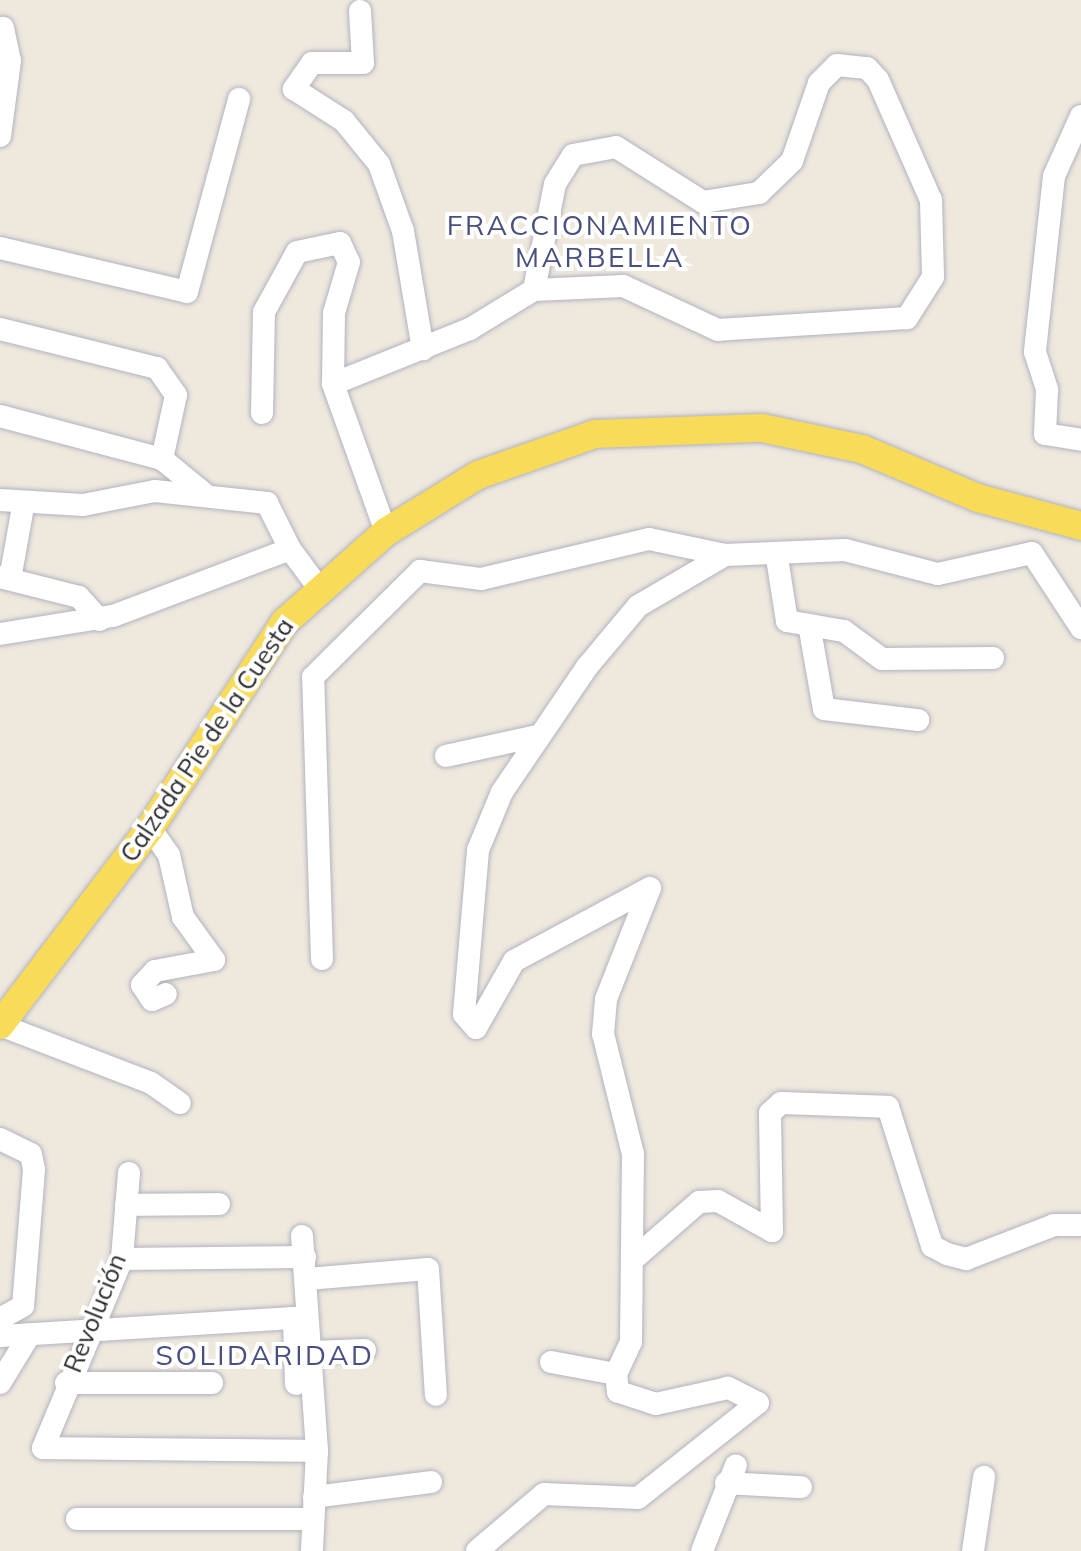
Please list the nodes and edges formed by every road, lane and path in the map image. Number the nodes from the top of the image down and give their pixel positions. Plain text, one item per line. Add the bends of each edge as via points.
1 (360, 10) dead end
2 (3, 28) dead end
3 (239, 99) dead end
4 (1081, 116) edge
5 (0, 136) edge
6 (0, 248) edge
7 (534, 290) junction
8 (0, 328) edge
9 (423, 349) junction
10 (333, 384) junction
11 (262, 413) dead end
12 (0, 416) edge
13 (1081, 440) edge
14 (162, 459) junction
15 (207, 496) junction
16 (0, 500) edge
17 (23, 507) junction
18 (1049, 520) junction
19 (1081, 526) edge
20 (386, 532) junction
21 (290, 549) junction
22 (1032, 553) junction
23 (726, 555) junction
24 (777, 558) junction
25 (5, 578) edge
26 (318, 587) junction
27 (100, 620) junction
28 (1081, 628) edge
29 (810, 630) junction
30 (0, 634) edge
31 (994, 658) dead end
32 (918, 720) dead end
33 (537, 736) junction
34 (446, 756) dead end
35 (150, 828) junction
36 (322, 958) dead end
37 (166, 994) dead end
38 (0, 1025) edge
39 (180, 1103) dead end
40 (0, 1139) edge
41 (130, 1173) dead end
42 (219, 1204) dead end
43 (126, 1205) junction
44 (1081, 1225) edge
45 (636, 1256) junction
46 (305, 1257) junction
47 (122, 1259) junction
48 (0, 1319) edge
49 (94, 1327) junction
50 (30, 1334) junction
51 (0, 1336) edge
52 (364, 1350) dead end
53 (312, 1352) junction
54 (551, 1362) dead end
55 (619, 1371) junction
56 (0, 1382) edge
57 (66, 1383) junction
58 (212, 1383) dead end
59 (296, 1384) dead end
60 (436, 1395) dead end
61 (316, 1451) junction
62 (984, 1477) dead end
63 (431, 1482) dead end
64 (801, 1487) dead end
65 (314, 1508) junction
66 (77, 1520) dead end
67 (312, 1551) edge
68 (478, 1551) edge
69 (702, 1551) edge
70 (972, 1551) edge

1 - 9 street via 363,63 312,63 294,89 344,121 379,164 403,231
2 - 5 street via 10,61
3 - 6 street via 187,292
4 - 13 street via 1054,176 1035,352 1047,390 1045,434
7 - 7 street via 555,184 573,155 616,148 703,202 759,193 792,161 819,83 837,66 867,68 878,80 932,200 933,277 925,300 891,324 718,330 623,286
7 - 9 street
8 - 14 street via 157,368 172,380
9 - 10 street
10 - 11 street via 348,251 324,241 297,252 264,312
10 - 20 street
12 - 14 street
14 - 15 street
15 - 17 street via 155,491
15 - 21 street via 275,507
16 - 17 street
17 - 25 street
18 - 19 main road, Calzada Pie de la Cuesta
18 - 20 main road, Calzada Pie de la Cuesta via 862,449 708,424 595,434 478,475
18 - 22 street
20 - 26 main road, Calzada Pie de la Cuesta
21 - 26 street
21 - 27 street
22 - 24 street via 938,574 845,550
22 - 28 street
23 - 24 street
23 - 33 street via 638,606
23 - 36 street via 648,538 481,579 420,571 314,677
24 - 29 street via 781,613
25 - 27 street via 80,598
26 - 35 main road, Calzada Pie de la Cuesta via 256,659
27 - 30 street
29 - 31 street via 844,631 882,659
29 - 32 street via 824,709
33 - 34 street
33 - 45 street via 478,850 464,1014 476,1028 514,960 650,888 606,998 603,1034 628,1120
35 - 37 street via 211,965 156,970 142,990 152,1000
35 - 38 main road, Calzada Pie de la Cuesta
38 - 39 street via 151,1082
40 - 48 street via 31,1154 34,1170 22,1306
41 - 43 street, Revolución
42 - 43 street
43 - 47 street, Revolución
44 - 45 street via 1054,1225 966,1259 948,1254 932,1246 888,1108 781,1102 770,1113 772,1230 718,1201 700,1202
45 - 55 street
46 - 47 street
46 - 53 street
46 - 60 street via 428,1268
47 - 49 street, Revolución
49 - 50 street
49 - 57 street, Revolución
49 - 59 street via 294,1318
50 - 51 street
50 - 56 street
52 - 53 street
53 - 61 street
54 - 55 street
55 - 68 street via 618,1392 670,1407 728,1388 756,1396 702,1454 638,1498 544,1494
57 - 58 street
57 - 61 street, Revolución via 44,1448
61 - 65 street
62 - 70 street
63 - 65 street
64 - 69 street via 731,1474
65 - 66 street
65 - 67 street

